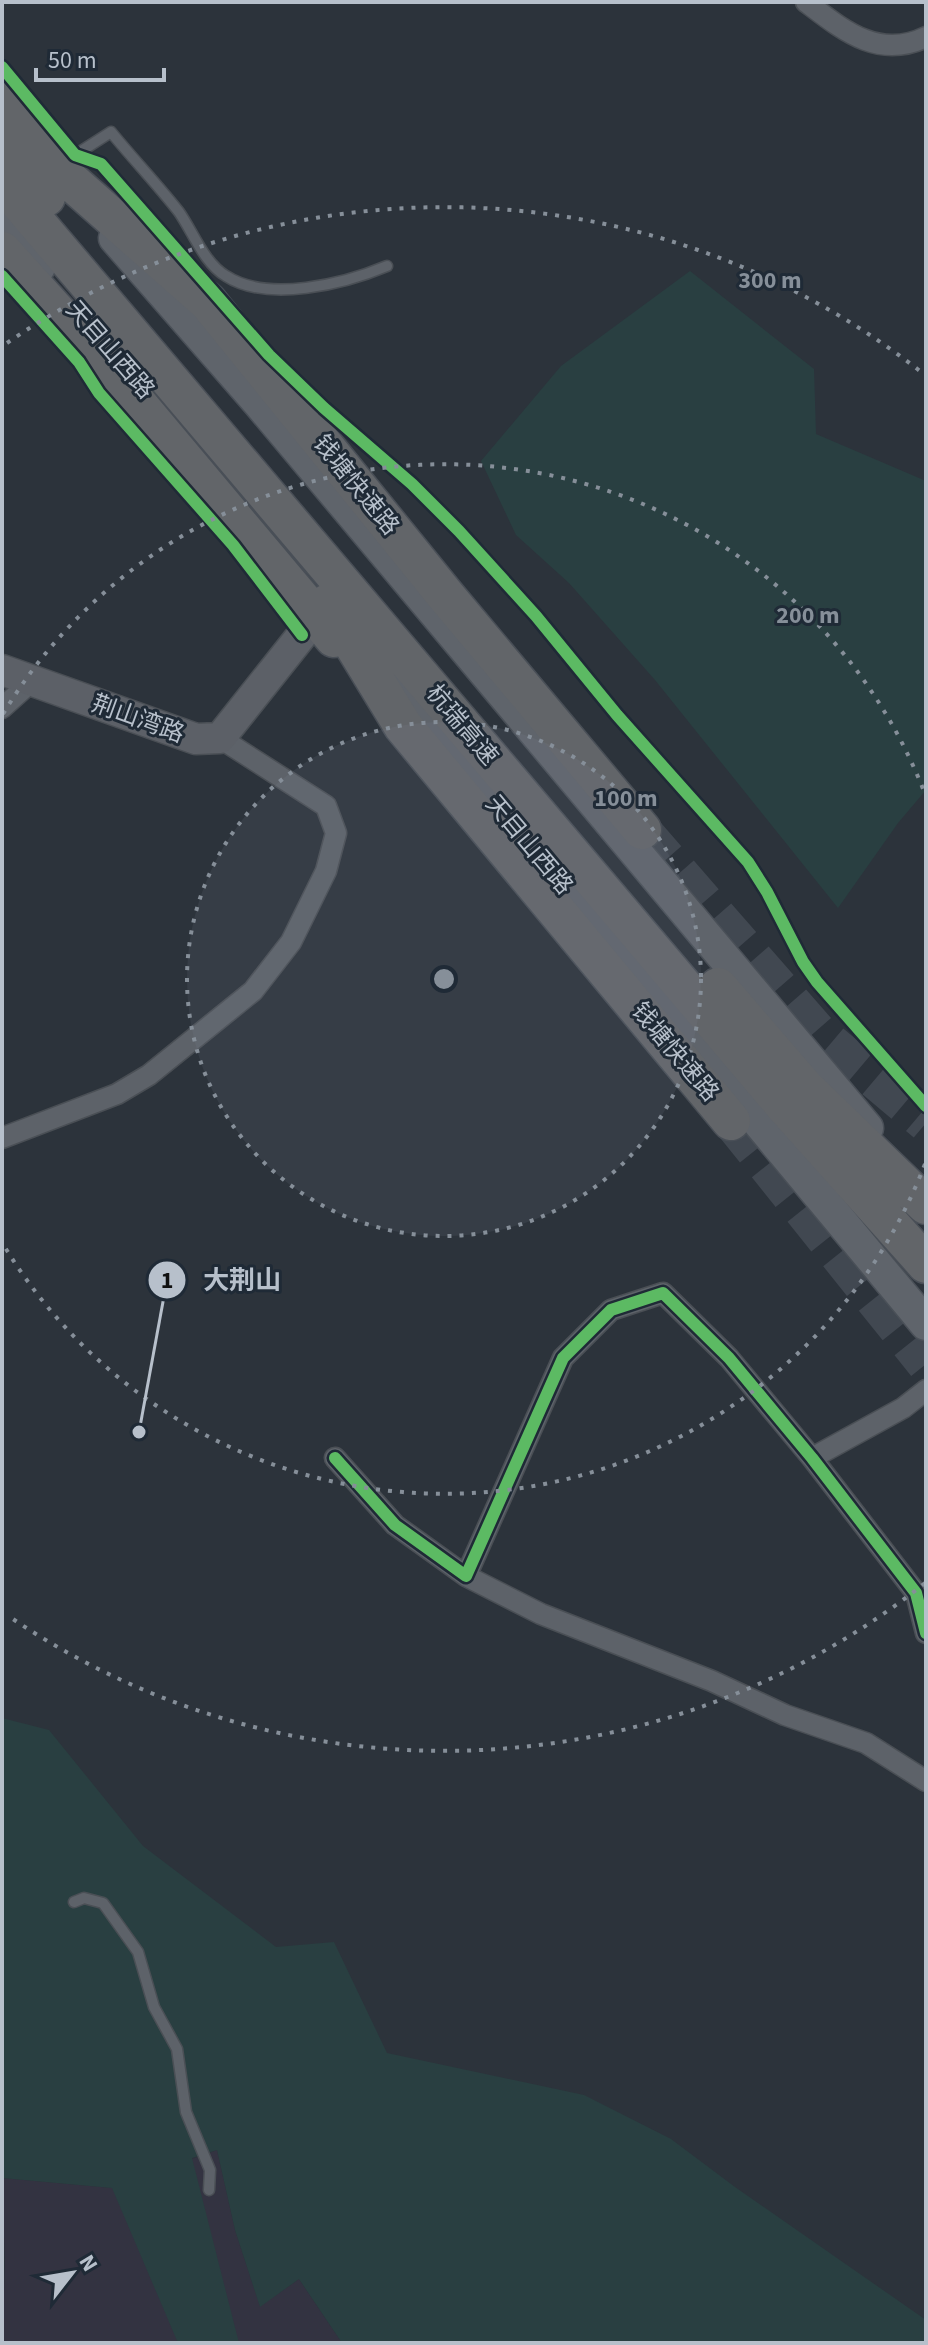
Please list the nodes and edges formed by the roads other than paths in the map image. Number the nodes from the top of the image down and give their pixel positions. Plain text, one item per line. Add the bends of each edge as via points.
1 (806, 2) edge
2 (926, 37) edge
3 (2, 84) edge
4 (2, 97) edge
5 (2, 108) edge
6 (2, 146) edge
7 (62, 158) junction
8 (2, 182) edge
9 (5, 235) edge
10 (147, 249) junction
11 (387, 266) dead end
12 (322, 609) junction
13 (2, 670) edge
14 (32, 681) junction
15 (2, 708) edge
16 (220, 738) junction
17 (642, 830) tunnel mouth
18 (731, 1121) tunnel mouth
19 (2, 1138) edge
20 (926, 1198) edge
21 (926, 1205) edge
22 (926, 1264) edge
23 (926, 1324) edge
24 (926, 1390) edge
25 (335, 1458) dead end
26 (812, 1458) junction
27 (466, 1576) junction
28 (926, 1633) edge
29 (926, 1781) edge
30 (74, 1902) dead end
31 (209, 2190) dead end

1 - 2 street via 851,34 883,46
3 - 10 highway
4 - 7 highway, 钱塘快速路
5 - 7 main road
6 - 21 highway, 杭瑞高速 via 805,1088
7 - 10 highway, 钱塘快速路
7 - 11 lane via 111,132 225,276 258,288 291,289 362,277
7 - 20 main road via 260,404
8 - 22 highway, 杭瑞高速 via 783,1104
9 - 12 highway, 钱塘快速路 via 111,372
10 - 17 highway, 钱塘快速路 via 208,302
12 - 16 street, 荆山湾路
12 - 18 highway, 钱塘快速路 via 403,726
12 - 23 main road, 天目山西路
13 - 14 street, 荆山湾路
14 - 15 street
14 - 16 street, 荆山湾路 via 196,739
16 - 19 street via 326,806 336,833 326,871 291,942 253,991 149,1075 117,1094
24 - 26 street
25 - 27 street via 395,1525
26 - 27 street via 729,1358 663,1293 611,1310 563,1358
26 - 28 street via 916,1593
27 - 29 street via 541,1614 866,1743
30 - 31 lane via 84,1898 103,1903 138,1952 154,2007 177,2049 186,2112 210,2170

